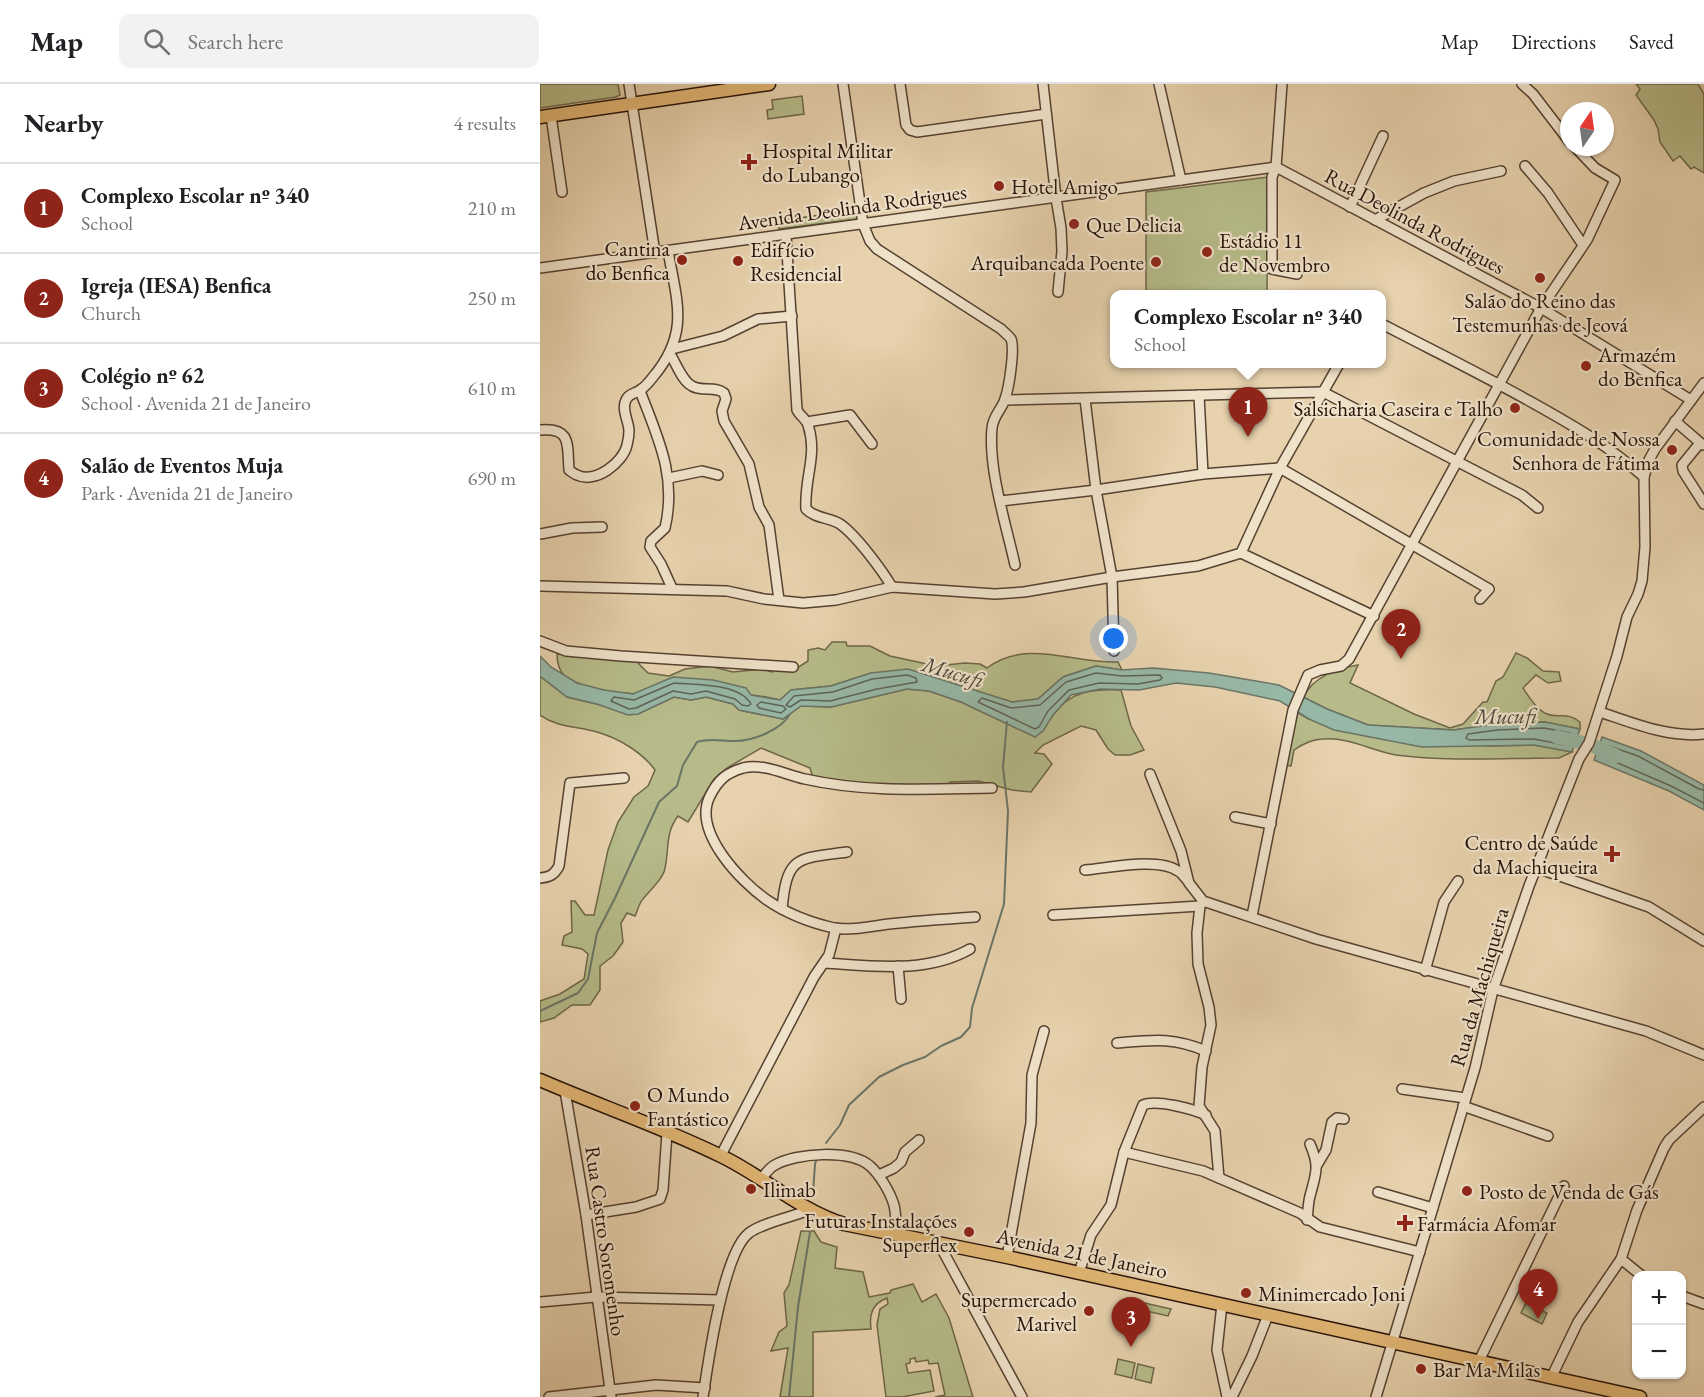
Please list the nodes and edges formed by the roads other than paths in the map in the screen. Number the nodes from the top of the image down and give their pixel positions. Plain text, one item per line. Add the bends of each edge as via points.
1 (629, 84) edge
2 (769, 84) edge
3 (843, 84) edge
4 (900, 84) edge
5 (1043, 84) edge
6 (1159, 84) edge
7 (1282, 84) edge
8 (1522, 84) edge
9 (632, 104) junction
10 (1046, 114) junction
11 (545, 117) edge
12 (1560, 129) edge
13 (1383, 135) dead end
14 (1584, 156) edge
15 (1525, 166) dead end
16 (1276, 167) junction
17 (1501, 171) dead end
18 (1181, 180) junction
19 (562, 192) dead end
20 (1056, 198) junction
21 (1350, 207) junction
22 (1375, 220) junction
23 (863, 224) junction
24 (786, 235) junction
25 (1583, 245) junction
26 (668, 251) junction
27 (655, 252) junction
28 (540, 268) edge
29 (1296, 274) dead end
30 (1058, 292) dead end
31 (1541, 308) junction
32 (792, 316) junction
33 (1386, 326) edge
34 (671, 352) junction
35 (1336, 368) edge
36 (1704, 383) edge
37 (1500, 384) junction
38 (640, 391) junction
39 (1323, 392) junction
40 (1199, 395) junction
41 (1085, 399) junction
42 (1005, 400) junction
43 (1691, 400) junction
44 (1675, 421) junction
45 (807, 422) junction
46 (540, 430) edge
47 (872, 444) dead end
48 (1702, 444) edge
49 (1458, 463) junction
50 (1280, 468) junction
51 (1203, 474) junction
52 (718, 475) dead end
53 (1644, 477) junction
54 (669, 478) junction
55 (1096, 490) junction
56 (1000, 501) junction
57 (1704, 504) edge
58 (1538, 508) dead end
59 (602, 527) dead end
60 (540, 534) edge
61 (1412, 544) junction
62 (1241, 553) junction
63 (1015, 565) dead end
64 (1112, 576) junction
65 (540, 586) edge
66 (892, 587) junction
67 (672, 588) junction
68 (1480, 599) dead end
69 (778, 600) junction
70 (1374, 616) junction
71 (540, 641) edge
72 (1114, 651) dead end
73 (793, 667) dead end
74 (1600, 712) junction
75 (1704, 734) edge
76 (1150, 774) dead end
77 (624, 778) dead end
78 (992, 788) dead end
79 (1235, 817) dead end
80 (1271, 824) junction
81 (847, 852) dead end
82 (1537, 868) junction
83 (1085, 870) dead end
84 (540, 878) edge
85 (1458, 880) dead end
86 (1190, 883) junction
87 (1202, 903) junction
88 (782, 909) junction
89 (1053, 915) dead end
90 (1252, 916) junction
91 (975, 917) dead end
92 (836, 928) junction
93 (1704, 941) edge
94 (970, 949) dead end
95 (825, 963) junction
96 (898, 966) junction
97 (1425, 970) junction
98 (1493, 990) junction
99 (901, 999) dead end
100 (1044, 1030) dead end
101 (1118, 1043) dead end
102 (1206, 1051) junction
103 (1704, 1055) edge
104 (540, 1080) edge
105 (1402, 1089) dead end
106 (565, 1091) junction
107 (1464, 1102) junction
108 (1704, 1107) edge
109 (1206, 1115) junction
110 (1344, 1119) dead end
111 (667, 1132) junction
112 (1548, 1136) dead end
113 (919, 1140) dead end
114 (1310, 1144) dead end
115 (1124, 1152) junction
116 (721, 1155) junction
117 (1317, 1165) junction
118 (879, 1175) junction
119 (762, 1178) junction
120 (1219, 1178) junction
121 (1564, 1186) dead end
122 (1378, 1192) dead end
123 (1433, 1208) junction
124 (809, 1210) junction
125 (586, 1215) junction
126 (1307, 1220) junction
127 (897, 1233) junction
128 (938, 1242) junction
129 (1420, 1251) junction
130 (1007, 1257) junction
131 (1621, 1259) junction
132 (1637, 1271) edge
133 (1079, 1273) junction
134 (1686, 1297) edge
135 (596, 1298) junction
136 (720, 1300) junction
137 (540, 1302) edge
138 (1222, 1304) junction
139 (1704, 1304) edge
140 (1268, 1315) junction
141 (1393, 1342) junction
142 (1479, 1361) junction
143 (1552, 1376) junction
144 (1379, 1387) junction
145 (610, 1393) edge
146 (704, 1393) edge
147 (549, 1397) edge
148 (1022, 1397) edge
149 (1227, 1397) edge
150 (1232, 1397) edge
151 (1376, 1397) edge
152 (1383, 1397) edge
153 (1640, 1397) edge

1 - 9 street
2 - 9 main road
3 - 23 street
4 - 10 street via 906,125 917,132
5 - 10 street
6 - 18 street
7 - 16 street
8 - 12 street
9 - 11 main road
9 - 27 street
10 - 20 street
11 - 19 street
13 - 21 street
14 - 25 street via 1615,180
15 - 25 street
16 - 18 street, Avenida Deolinda Rodrigues
16 - 21 street, Rua Deolinda Rodrigues
16 - 29 street via 1272,177 1272,269
17 - 22 street via 1455,181
18 - 20 street, Avenida Deolinda Rodrigues
20 - 23 street, Avenida Deolinda Rodrigues
20 - 30 street via 1062,240
21 - 22 street, Rua Deolinda Rodrigues
22 - 31 street, Rua Deolinda Rodrigues
23 - 24 street, Avenida Deolinda Rodrigues
23 - 42 street via 877,249 1011,339
24 - 26 street, Avenida Deolinda Rodrigues
24 - 32 street
25 - 31 street
26 - 27 street, Avenida Deolinda Rodrigues
26 - 34 street via 679,309
27 - 28 street, Avenida Deolinda Rodrigues
31 - 37 street
31 - 43 street, Rua Deolinda Rodrigues
32 - 34 street via 758,319 723,336
32 - 45 street via 797,410
33 - 37 street
34 - 38 street
34 - 69 street via 693,387 724,393 724,421 748,464 759,507 769,525
35 - 39 street
36 - 43 street, Rua da Machiqueira
37 - 49 street
37 - 53 street via 1603,443
38 - 46 street via 626,398 624,405 629,431 626,448 612,467 599,474 577,476 570,470 563,433 556,429
38 - 54 street
39 - 40 street
39 - 49 street
39 - 50 street
40 - 41 street
40 - 51 street
41 - 42 street
41 - 55 street
42 - 56 street via 992,426 991,446
43 - 44 street, Rua da Machiqueira
44 - 48 street
44 - 53 street, Rua da Machiqueira via 1655,449
45 - 47 street via 850,415
45 - 66 street via 813,447 806,509 839,523
48 - 57 street via 1682,465
49 - 58 street via 1522,495
49 - 61 street
50 - 51 street
50 - 61 street
50 - 62 street
51 - 55 street
52 - 54 street via 702,471
53 - 74 street, Rua da Machiqueira via 1642,581 1627,616
54 - 67 street via 665,528 650,547
55 - 56 street
55 - 64 street
56 - 63 street
59 - 60 street
61 - 68 street via 1489,589
61 - 70 street
62 - 64 street via 1198,566
62 - 70 street
64 - 66 street via 996,594
64 - 72 street
65 - 67 street
66 - 69 street via 836,600
67 - 69 street via 727,591
70 - 80 street via 1349,659 1341,666 1308,675 1302,686 1289,721
71 - 73 street via 566,651
74 - 75 street via 1650,729
74 - 82 street, Rua da Machiqueira
76 - 86 street
77 - 84 street via 570,783 559,866 550,877
78 - 88 street via 882,790 821,783 766,768 746,767 728,773 718,781 707,802 705,814 711,836 751,887
79 - 80 street
80 - 90 street
81 - 88 street via 805,858 794,865 784,883
82 - 93 street via 1649,907
82 - 98 street, Rua da Machiqueira
83 - 86 street via 1163,865 1178,870
85 - 97 street via 1444,902
86 - 87 street
87 - 89 street
87 - 90 street
87 - 102 street via 1197,933 1198,964 1211,1025
88 - 92 street
90 - 97 street
91 - 92 street
92 - 95 street
94 - 96 street via 943,961
95 - 96 street
95 - 116 street via 814,977
96 - 99 street
97 - 98 street
98 - 103 street via 1646,1032
98 - 107 street, Rua da Machiqueira
100 - 130 street via 1032,1075 1031,1123
101 - 102 street via 1166,1040
102 - 109 street via 1199,1106
104 - 106 main road, Avenida 21 de Janeiro
105 - 107 street
106 - 111 main road, Avenida 21 de Janeiro
106 - 125 street, Rua Castro Soromenho
107 - 112 street
107 - 123 street, Rua da Machiqueira
108 - 131 street via 1664,1148
109 - 115 street via 1148,1102 1143,1105
109 - 120 street via 1215,1131
110 - 117 street via 1332,1122 1326,1150
111 - 116 main road, Avenida 21 de Janeiro
111 - 125 street via 660,1199
113 - 118 street via 905,1152 901,1162
114 - 117 street
115 - 120 street
115 - 133 street via 1110,1205 1091,1235
116 - 119 main road, Avenida 21 de Janeiro
117 - 126 street
118 - 119 street via 867,1164 851,1158 815,1154 773,1165
118 - 127 street via 894,1205
119 - 124 main road, Avenida 21 de Janeiro
120 - 126 street via 1300,1213
121 - 142 street
122 - 123 street
123 - 129 street, Rua da Machiqueira
124 - 127 main road, Avenida 21 de Janeiro via 844,1224
124 - 136 street via 747,1234 734,1256
125 - 135 street, Rua Castro Soromenho
126 - 129 street via 1320,1227
127 - 128 main road, Avenida 21 de Janeiro
128 - 130 main road, Avenida 21 de Janeiro
128 - 148 street
129 - 141 street, Rua da Machiqueira
130 - 133 main road, Avenida 21 de Janeiro
131 - 132 street
131 - 143 street via 1578,1322
133 - 138 main road, Avenida 21 de Janeiro
134 - 139 street
135 - 136 street
135 - 137 street
135 - 145 street, Rua Castro Soromenho
136 - 146 street
138 - 140 main road, Avenida 21 de Janeiro
138 - 149 street via 1217,1350
140 - 141 main road, Avenida 21 de Janeiro
140 - 150 street
141 - 142 main road, Avenida 21 de Janeiro
141 - 144 street, Rua da Machiqueira
142 - 143 main road, Avenida 21 de Janeiro
143 - 153 main road, Avenida 21 de Janeiro
144 - 151 street, Rua da Machiqueira
144 - 152 street
145 - 146 street via 656,1385
145 - 147 street

